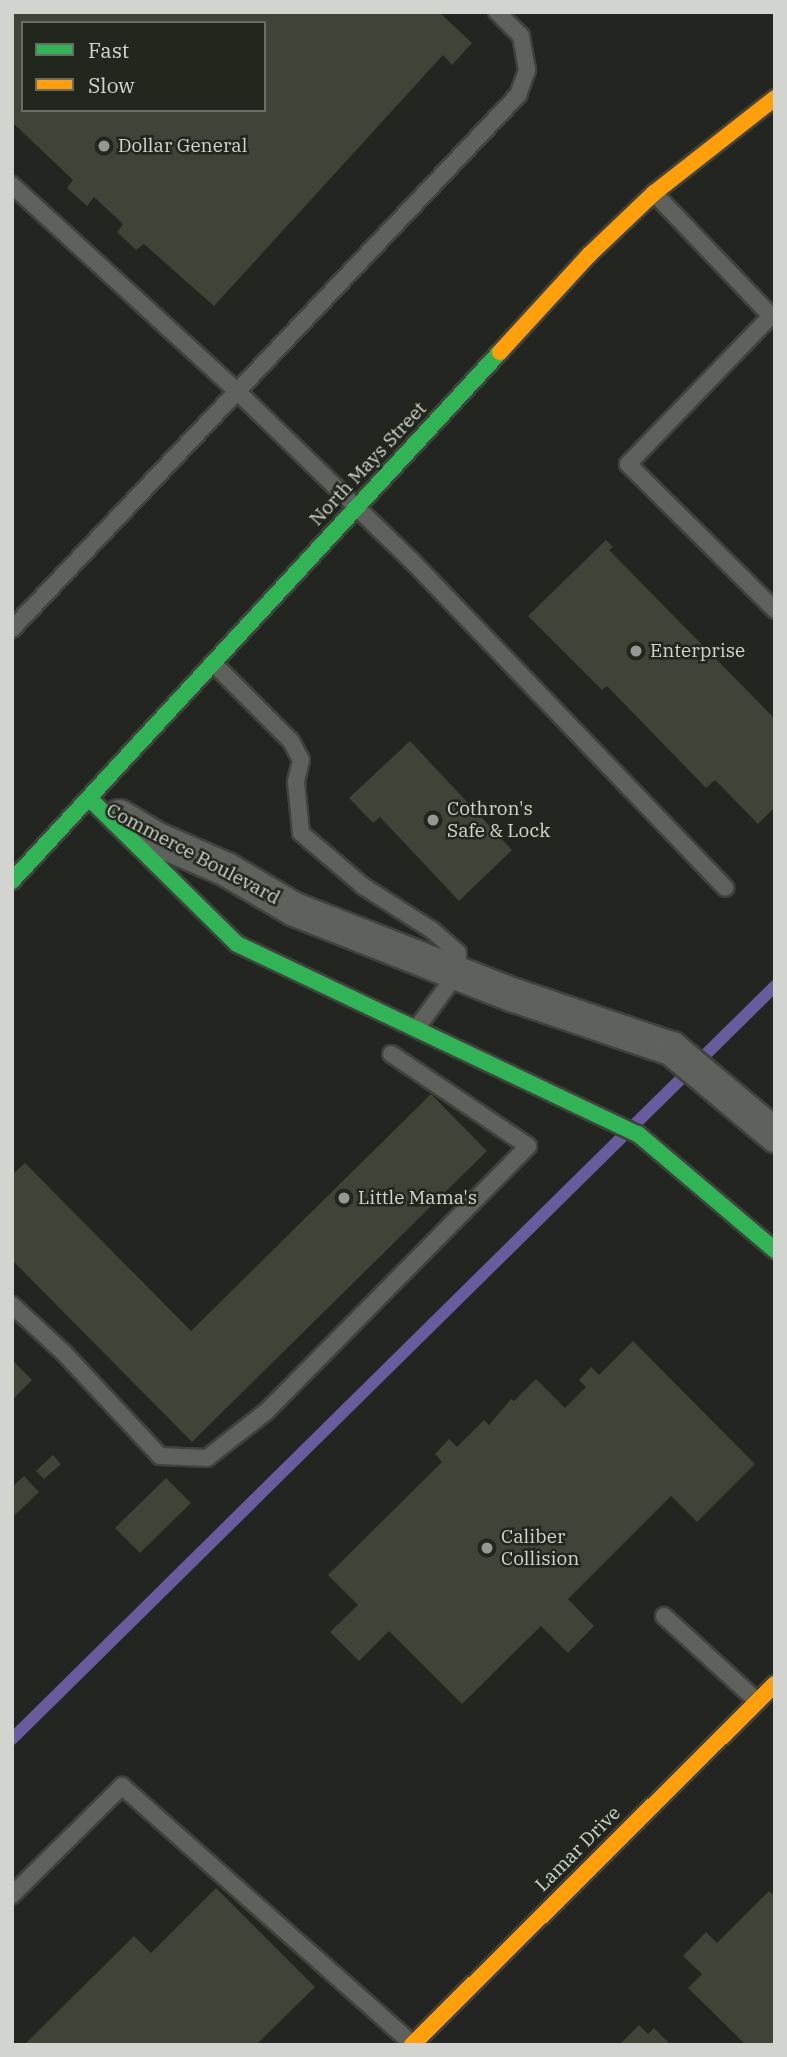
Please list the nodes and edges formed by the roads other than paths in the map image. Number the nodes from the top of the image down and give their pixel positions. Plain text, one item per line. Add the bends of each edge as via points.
1 (497, 12) edge
2 (775, 98) edge
3 (12, 186) edge
4 (654, 194) junction
5 (773, 318) edge
6 (237, 391) junction
7 (357, 508) junction
8 (775, 610) edge
9 (12, 629) edge
10 (214, 664) junction
11 (90, 799) junction
12 (12, 881) edge
13 (725, 888) dead end
14 (457, 973) junction
15 (416, 1030) junction
16 (391, 1055) dead end
17 (775, 1135) edge
18 (775, 1250) edge
19 (12, 1305) edge
20 (664, 1615) dead end
21 (775, 1684) edge
22 (757, 1701) junction
23 (12, 1895) edge
24 (412, 2044) edge

1 - 6 lane via 521,36 527,70 518,95
2 - 4 street, North Mays Street
3 - 6 lane
4 - 5 lane
4 - 7 street, North Mays Street via 589,255
5 - 8 lane via 628,464
6 - 7 lane
6 - 9 lane
7 - 10 street, North Mays Street
7 - 13 lane
10 - 11 street, North Mays Street
10 - 14 lane via 291,741 301,760 296,782 301,833 363,886 433,931 458,953
11 - 12 street, North Mays Street
11 - 14 street, Commerce Boulevard via 294,909
11 - 15 street, Commerce Boulevard via 237,944
14 - 15 lane
14 - 17 street, Commerce Boulevard via 671,1048
15 - 18 street, Commerce Boulevard via 638,1134
16 - 19 lane via 528,1146 267,1411 207,1458 160,1456 64,1353
20 - 22 lane
21 - 22 street, Lamar Drive
22 - 24 street, Lamar Drive
23 - 24 lane via 122,1786

